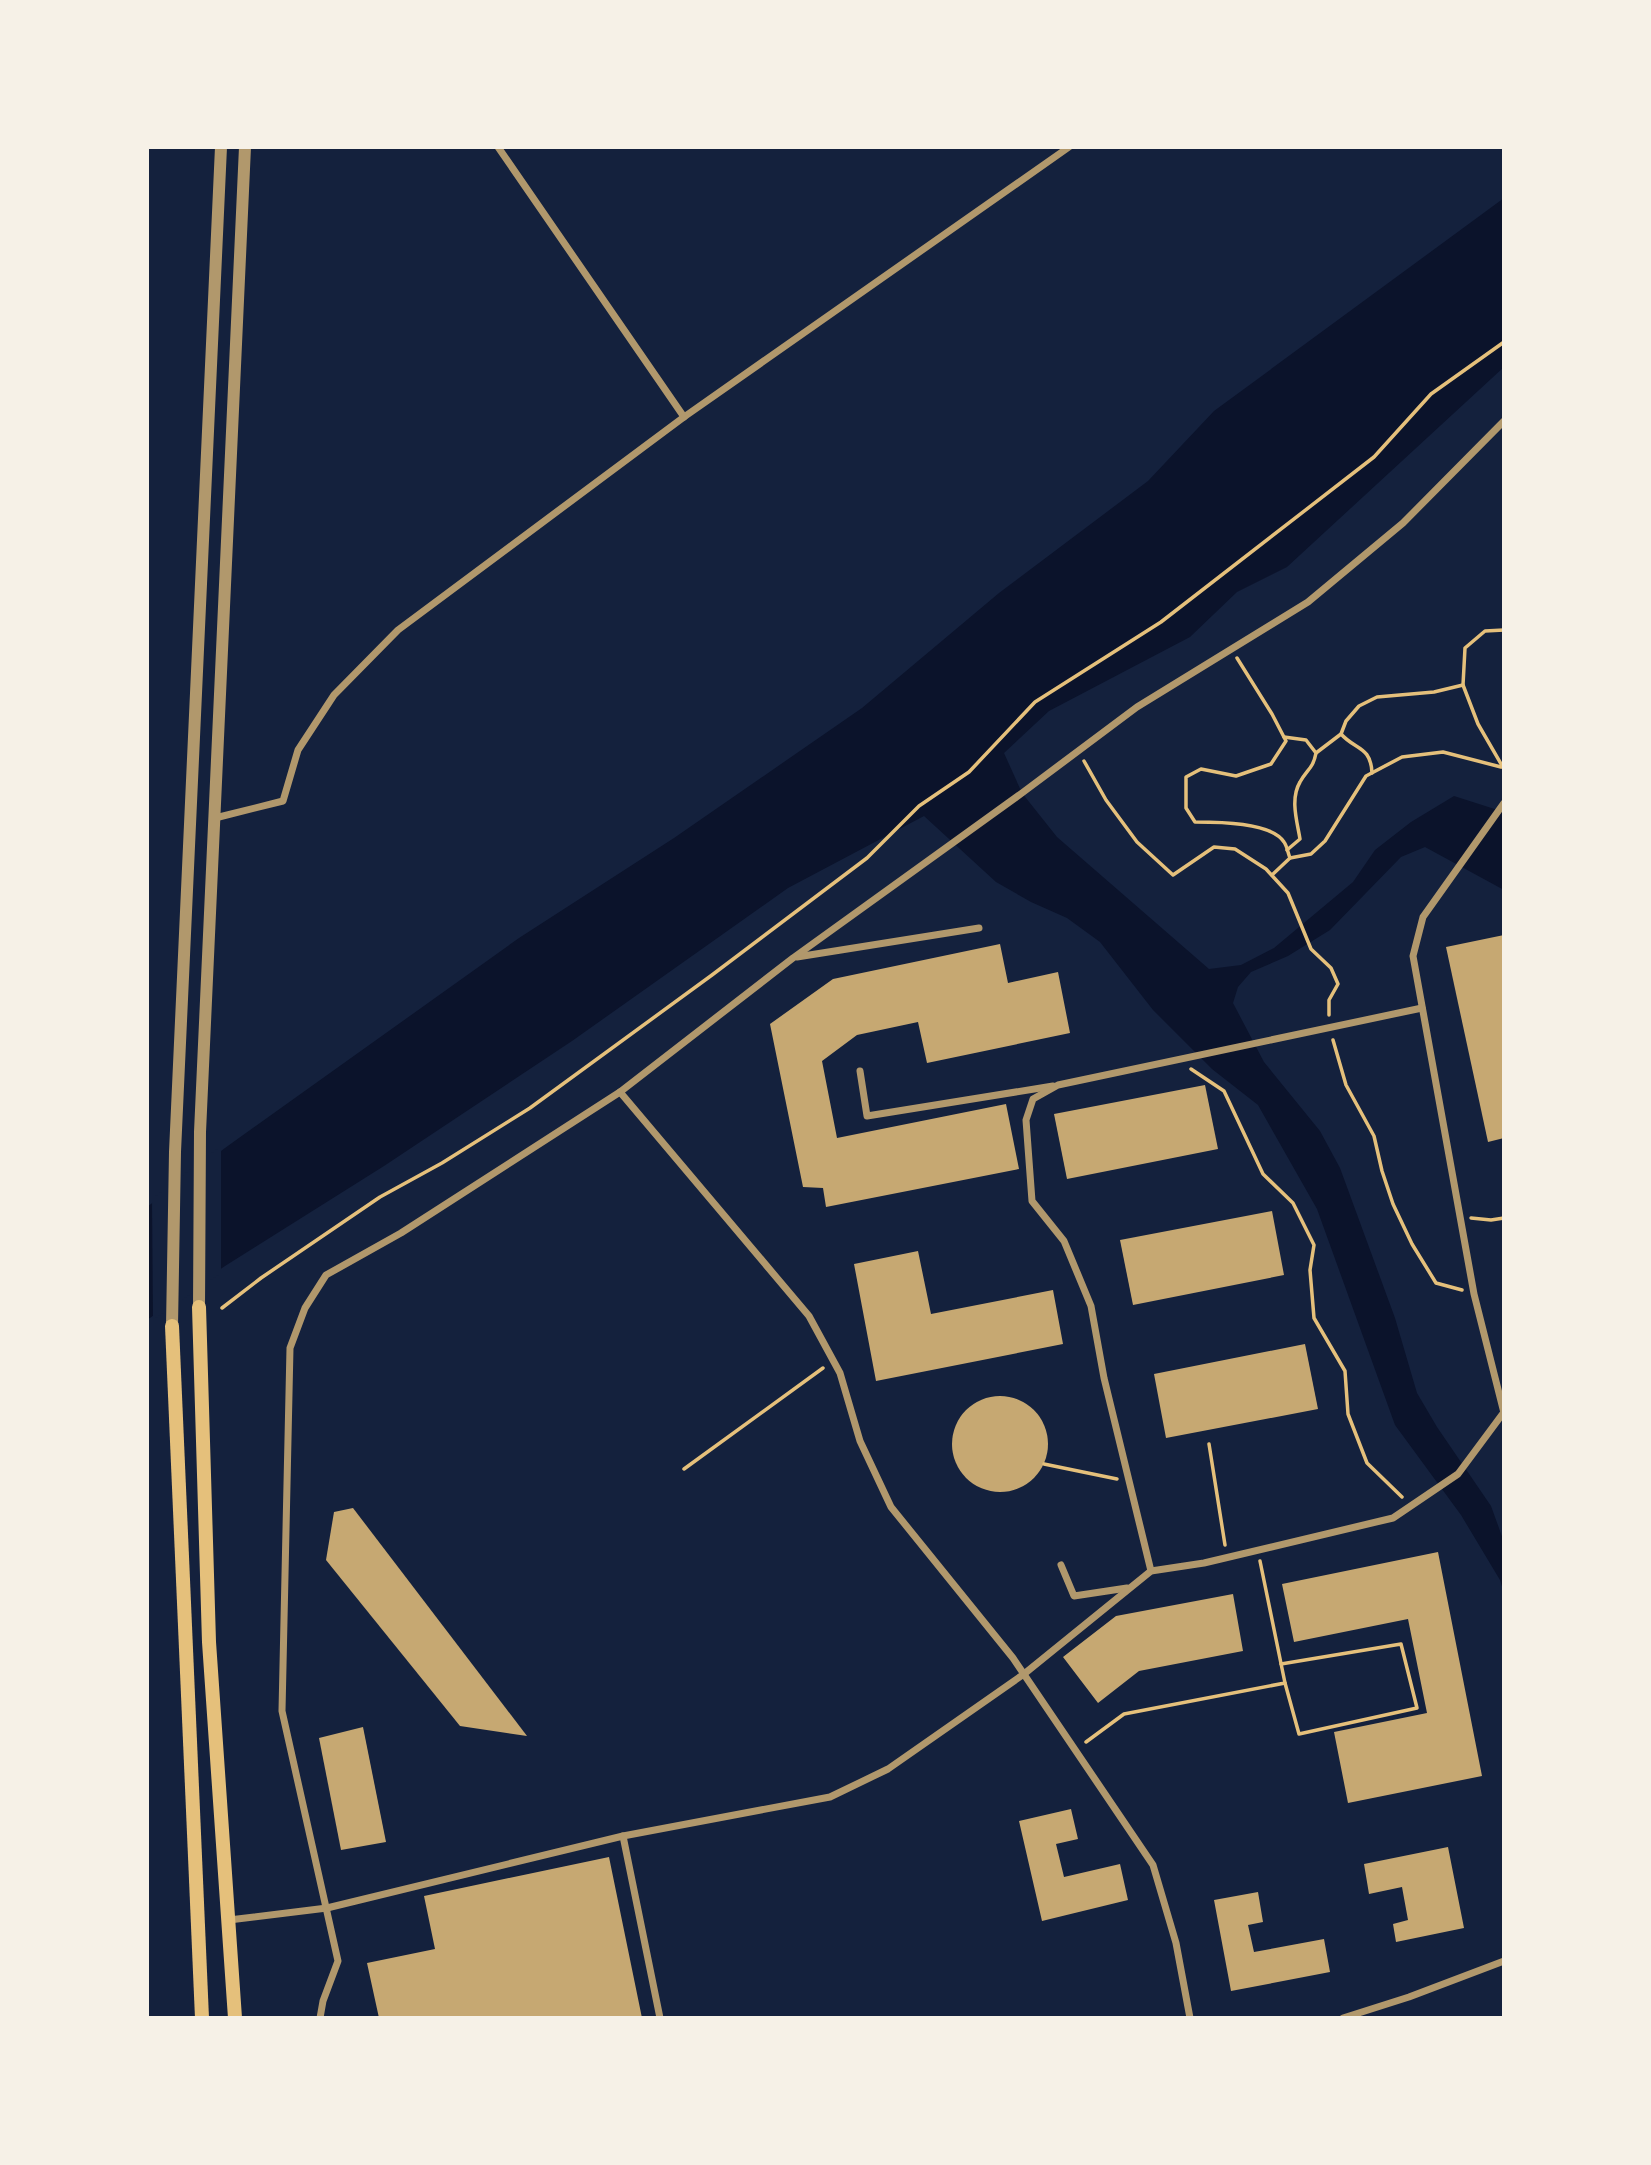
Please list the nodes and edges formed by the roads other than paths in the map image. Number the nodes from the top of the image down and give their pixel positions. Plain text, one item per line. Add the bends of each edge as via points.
1 (221, 147) edge
2 (245, 147) edge
3 (498, 147) edge
4 (1069, 147) edge
5 (684, 417) junction
6 (1504, 421) edge
7 (1504, 803) edge
8 (215, 818) junction
9 (979, 928) dead end
10 (793, 958) junction
11 (1422, 1008) junction
12 (860, 1071) dead end
13 (1058, 1085) junction
14 (620, 1092) junction
15 (198, 1307) joint
16 (172, 1325) joint
17 (1504, 1413) edge
18 (1061, 1565) dead end
19 (1151, 1571) junction
20 (1128, 1588) junction
21 (1024, 1674) junction
22 (623, 1836) junction
23 (327, 1908) junction
24 (229, 1920) junction
25 (1504, 1961) edge
26 (202, 2018) edge
27 (235, 2018) edge
28 (320, 2018) edge
29 (660, 2018) edge
30 (1190, 2018) edge
31 (1343, 2018) edge

1 - 16 street via 175,1152
2 - 8 street
3 - 5 street
4 - 5 street
5 - 8 street via 398,630 334,695 298,750 283,801
6 - 10 street via 1404,523 1308,602 1137,707
7 - 11 street via 1423,917 1413,956
8 - 15 street
9 - 10 street
10 - 14 street
11 - 13 street
11 - 17 street via 1475,1294
12 - 13 street via 867,1116
13 - 19 street via 1033,1099 1026,1120 1032,1201 1064,1241 1091,1306
14 - 21 street via 809,1316 840,1373 860,1441 891,1507
14 - 23 street via 401,1233 326,1275 305,1308 290,1348 282,1711
15 - 24 main road via 209,1642
16 - 26 main road
17 - 19 street via 1458,1474 1393,1518 1227,1558
18 - 20 street via 1074,1596
19 - 20 street
20 - 21 street
21 - 22 street via 888,1769 830,1797
21 - 30 street via 1153,1865 1176,1943
22 - 23 street
22 - 29 street
23 - 24 street
23 - 28 street via 338,1961
24 - 27 main road
25 - 31 street

